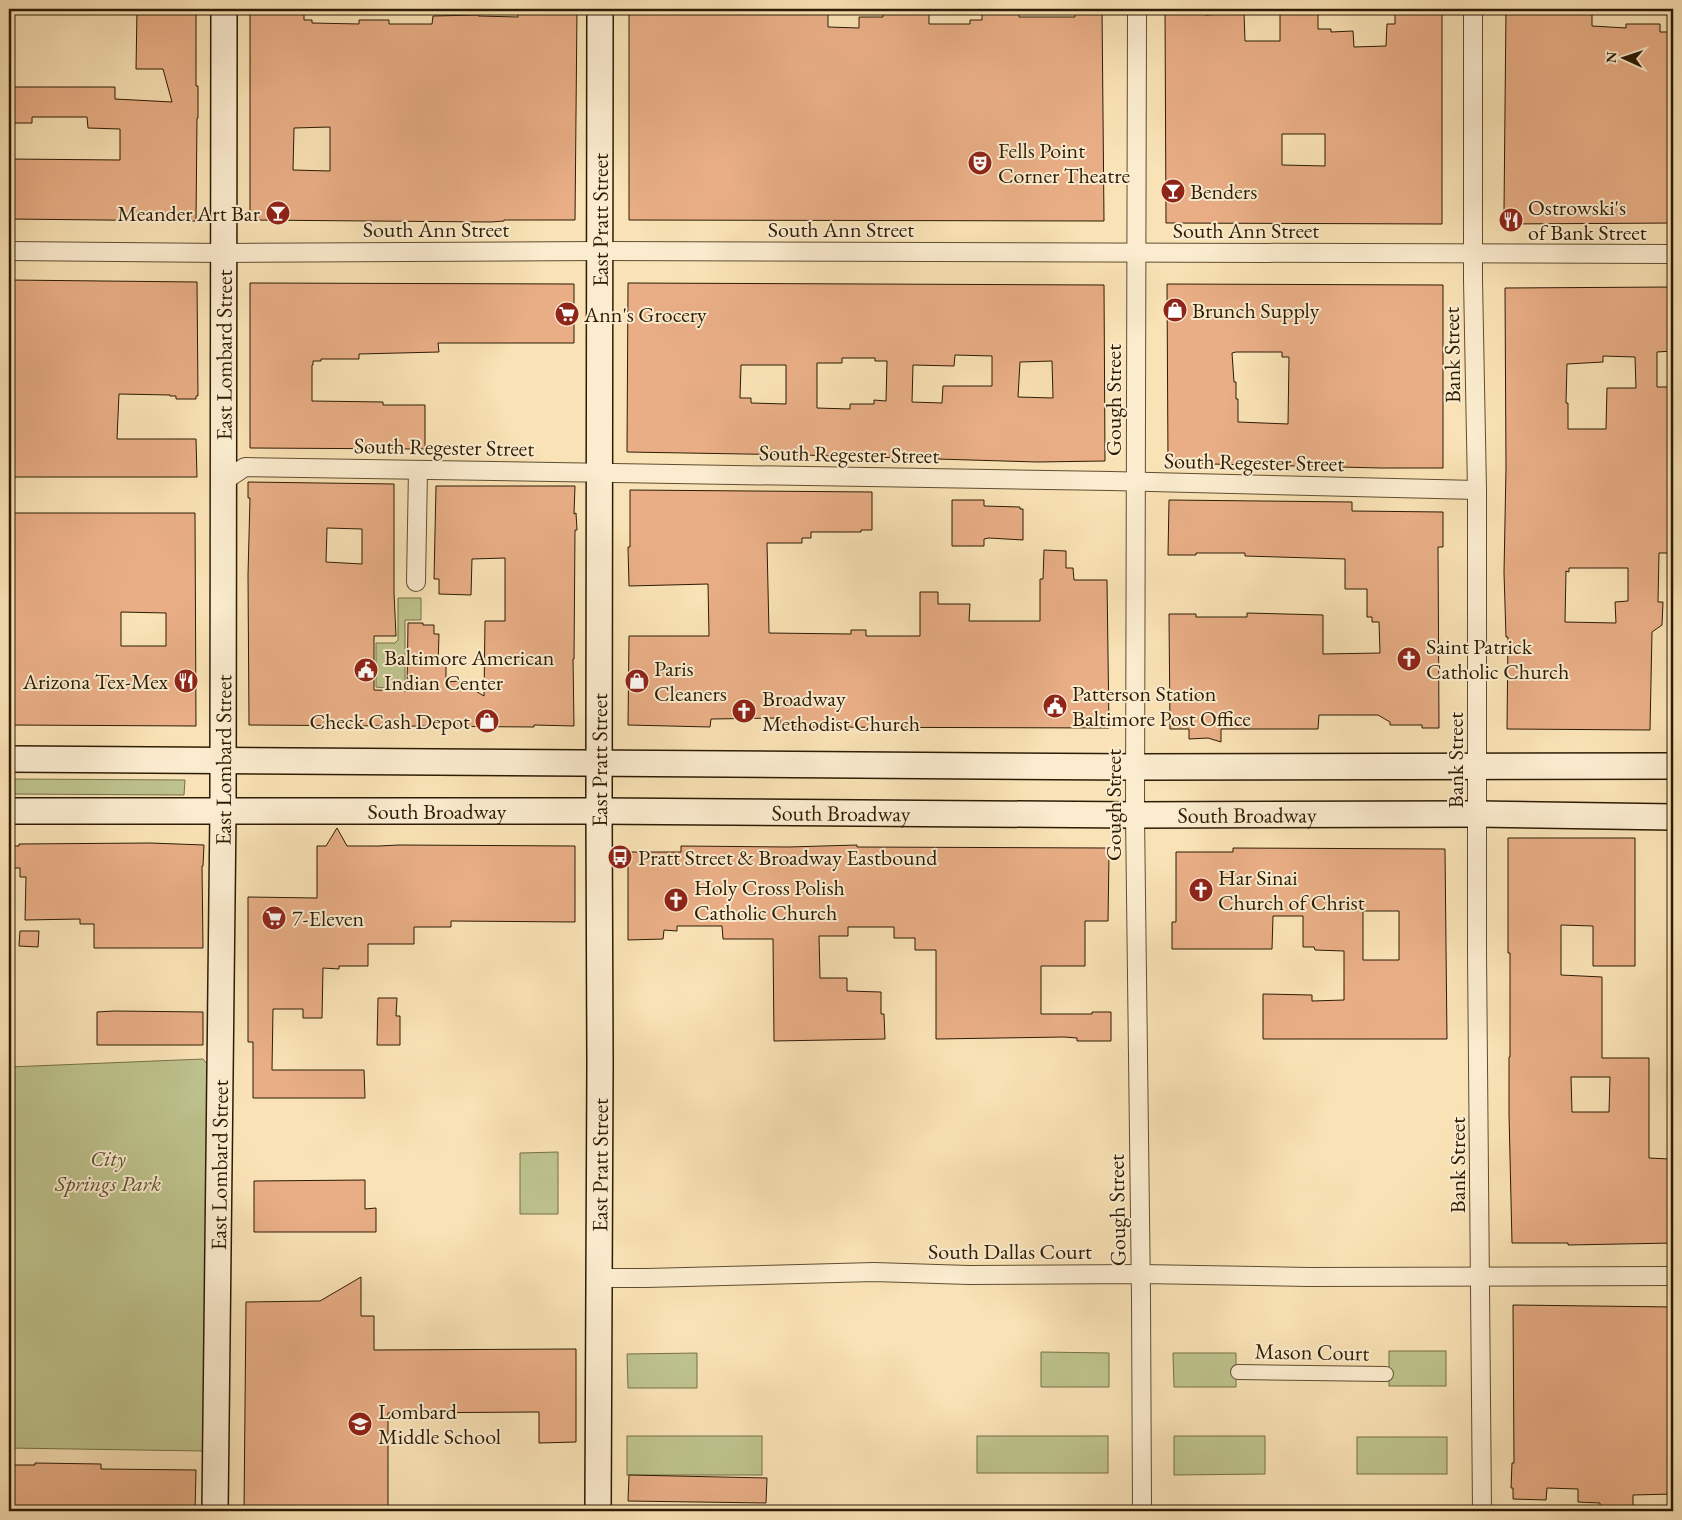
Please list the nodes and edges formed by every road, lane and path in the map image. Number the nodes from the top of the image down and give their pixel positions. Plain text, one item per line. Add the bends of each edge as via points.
1 (224, 9) edge
2 (600, 9) edge
3 (1137, 9) edge
4 (1473, 9) edge
5 (9, 251) edge
6 (601, 251) junction
7 (1136, 252) junction
8 (224, 253) junction
9 (1473, 253) junction
10 (1673, 254) edge
11 (418, 470) junction
12 (600, 472) junction
13 (224, 481) junction
14 (1136, 482) junction
15 (1477, 490) junction
16 (416, 582) dead end
17 (9, 759) edge
18 (223, 762) junction
19 (600, 762) junction
20 (1477, 765) junction
21 (1673, 766) edge
22 (1136, 767) junction
23 (9, 811) edge
24 (599, 811) junction
25 (223, 812) junction
26 (1477, 814) junction
27 (1135, 815) junction
28 (1673, 817) edge
29 (1141, 1274) junction
30 (1673, 1276) edge
31 (1480, 1277) junction
32 (599, 1278) junction
33 (1238, 1372) dead end
34 (1386, 1374) dead end
35 (215, 1511) edge
36 (598, 1511) edge
37 (1142, 1511) edge
38 (1482, 1511) edge

1 - 8 main road, East Lombard Street
2 - 6 main road, East Pratt Street
3 - 7 street, Gough Street
4 - 9 street, Bank Street
5 - 8 street, South Ann Street
6 - 7 street, South Ann Street
6 - 8 street, South Ann Street
6 - 12 main road, East Pratt Street
7 - 9 street, South Ann Street
7 - 14 street, Gough Street
8 - 13 main road, East Lombard Street
9 - 10 street, South Ann Street
9 - 15 street, Bank Street
11 - 12 street, South Regester Street
11 - 13 street, South Regester Street via 245,467
11 - 16 street
12 - 14 street, South Regester Street
12 - 19 main road, East Pratt Street
13 - 18 main road, East Lombard Street
14 - 15 street, South Regester Street
14 - 22 street, Gough Street
15 - 20 street, Bank Street
17 - 18 main road
18 - 19 main road
18 - 25 main road, East Lombard Street
19 - 22 main road
19 - 24 main road, East Pratt Street
20 - 21 main road
20 - 22 main road
20 - 26 street, Bank Street
22 - 27 street, Gough Street
23 - 25 main road, South Broadway
24 - 25 main road, South Broadway
24 - 27 main road, South Broadway
24 - 32 main road, East Pratt Street
25 - 35 main road, East Lombard Street
26 - 27 main road, South Broadway
26 - 28 main road, South Broadway
26 - 31 street, Bank Street
27 - 29 street, Gough Street
29 - 31 street, South Dallas Court
29 - 32 street, South Dallas Court via 968,1276 874,1272
29 - 37 street, Gough Street
30 - 31 street, South Dallas Court
31 - 38 street, Bank Street
32 - 36 main road, East Pratt Street
33 - 34 street, Mason Court

